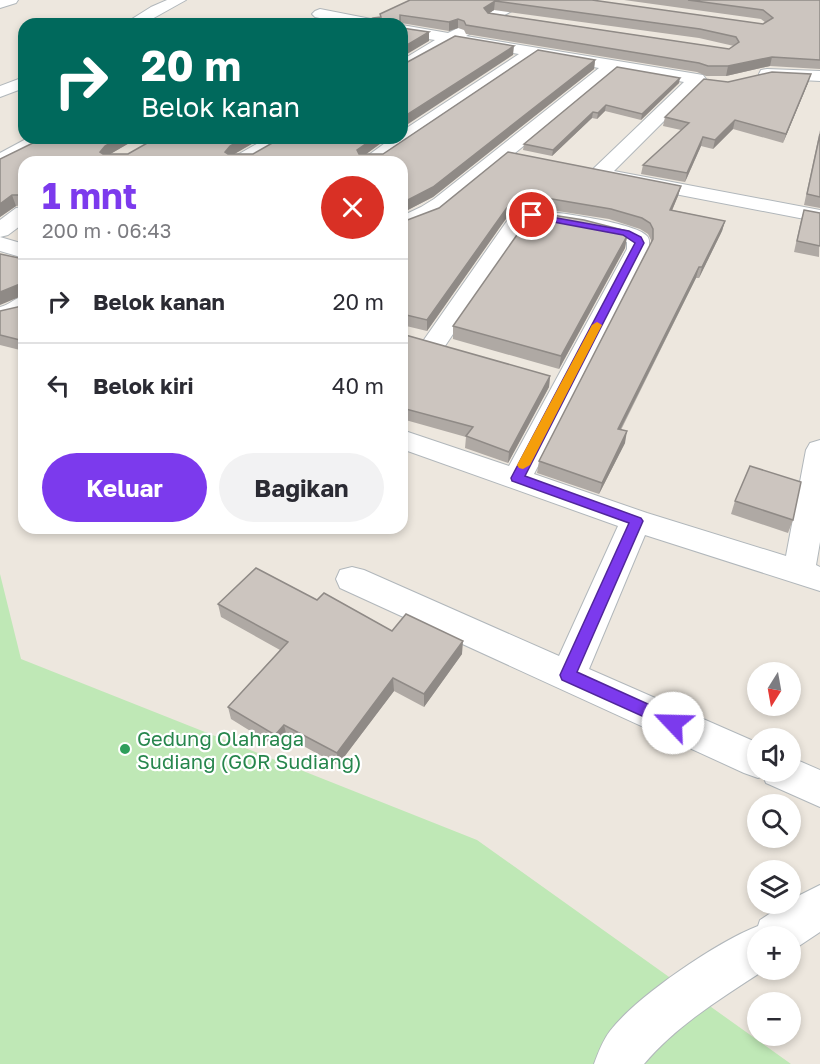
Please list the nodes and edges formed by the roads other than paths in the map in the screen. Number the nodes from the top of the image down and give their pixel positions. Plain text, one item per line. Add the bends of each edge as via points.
1 (11, 0) edge
2 (179, 0) edge
3 (525, 0) edge
4 (0, 4) edge
5 (320, 14) dead end
6 (494, 17) junction
7 (142, 18) edge
8 (340, 18) edge
9 (516, 20) edge
10 (408, 31) edge
11 (448, 39) junction
12 (531, 53) junction
13 (408, 63) edge
14 (611, 66) junction
15 (820, 76) edge
16 (747, 78) edge
17 (18, 84) edge
18 (0, 92) edge
19 (408, 136) edge
20 (31, 144) edge
21 (270, 144) edge
22 (396, 144) edge
23 (502, 153) junction
24 (250, 156) edge
25 (378, 156) edge
26 (524, 158) edge
27 (0, 161) edge
28 (578, 169) edge
29 (599, 174) junction
30 (820, 216) edge
31 (408, 219) edge
32 (0, 244) edge
33 (18, 249) edge
34 (18, 308) edge
35 (0, 314) edge
36 (434, 344) edge
37 (408, 441) edge
38 (820, 450) edge
39 (517, 478) junction
40 (636, 521) junction
41 (809, 575) edge
42 (352, 579) dead end
43 (568, 675) junction
44 (747, 756) edge
45 (801, 780) edge
46 (820, 789) edge
47 (820, 906) edge
48 (791, 926) edge
49 (747, 955) edge
50 (618, 1064) edge

1 - 4 street
2 - 7 street
3 - 6 street
5 - 8 street
6 - 9 street
6 - 11 street
10 - 11 street
11 - 12 street
11 - 13 street
12 - 14 street
12 - 19 street
14 - 23 street
14 - 29 street via 697,79
15 - 16 street via 770,73
17 - 18 street
20 - 27 street
21 - 24 street
22 - 25 street
23 - 26 street
23 - 31 street via 429,212
28 - 29 street
29 - 30 street
32 - 33 street
34 - 35 street
36 - 39 street via 525,216 633,235 639,243 556,379
37 - 39 street
38 - 41 street
39 - 40 street
40 - 41 street
40 - 43 street
42 - 43 street
43 - 44 street
45 - 46 street
47 - 48 street
49 - 50 street via 665,1010 621,1054

